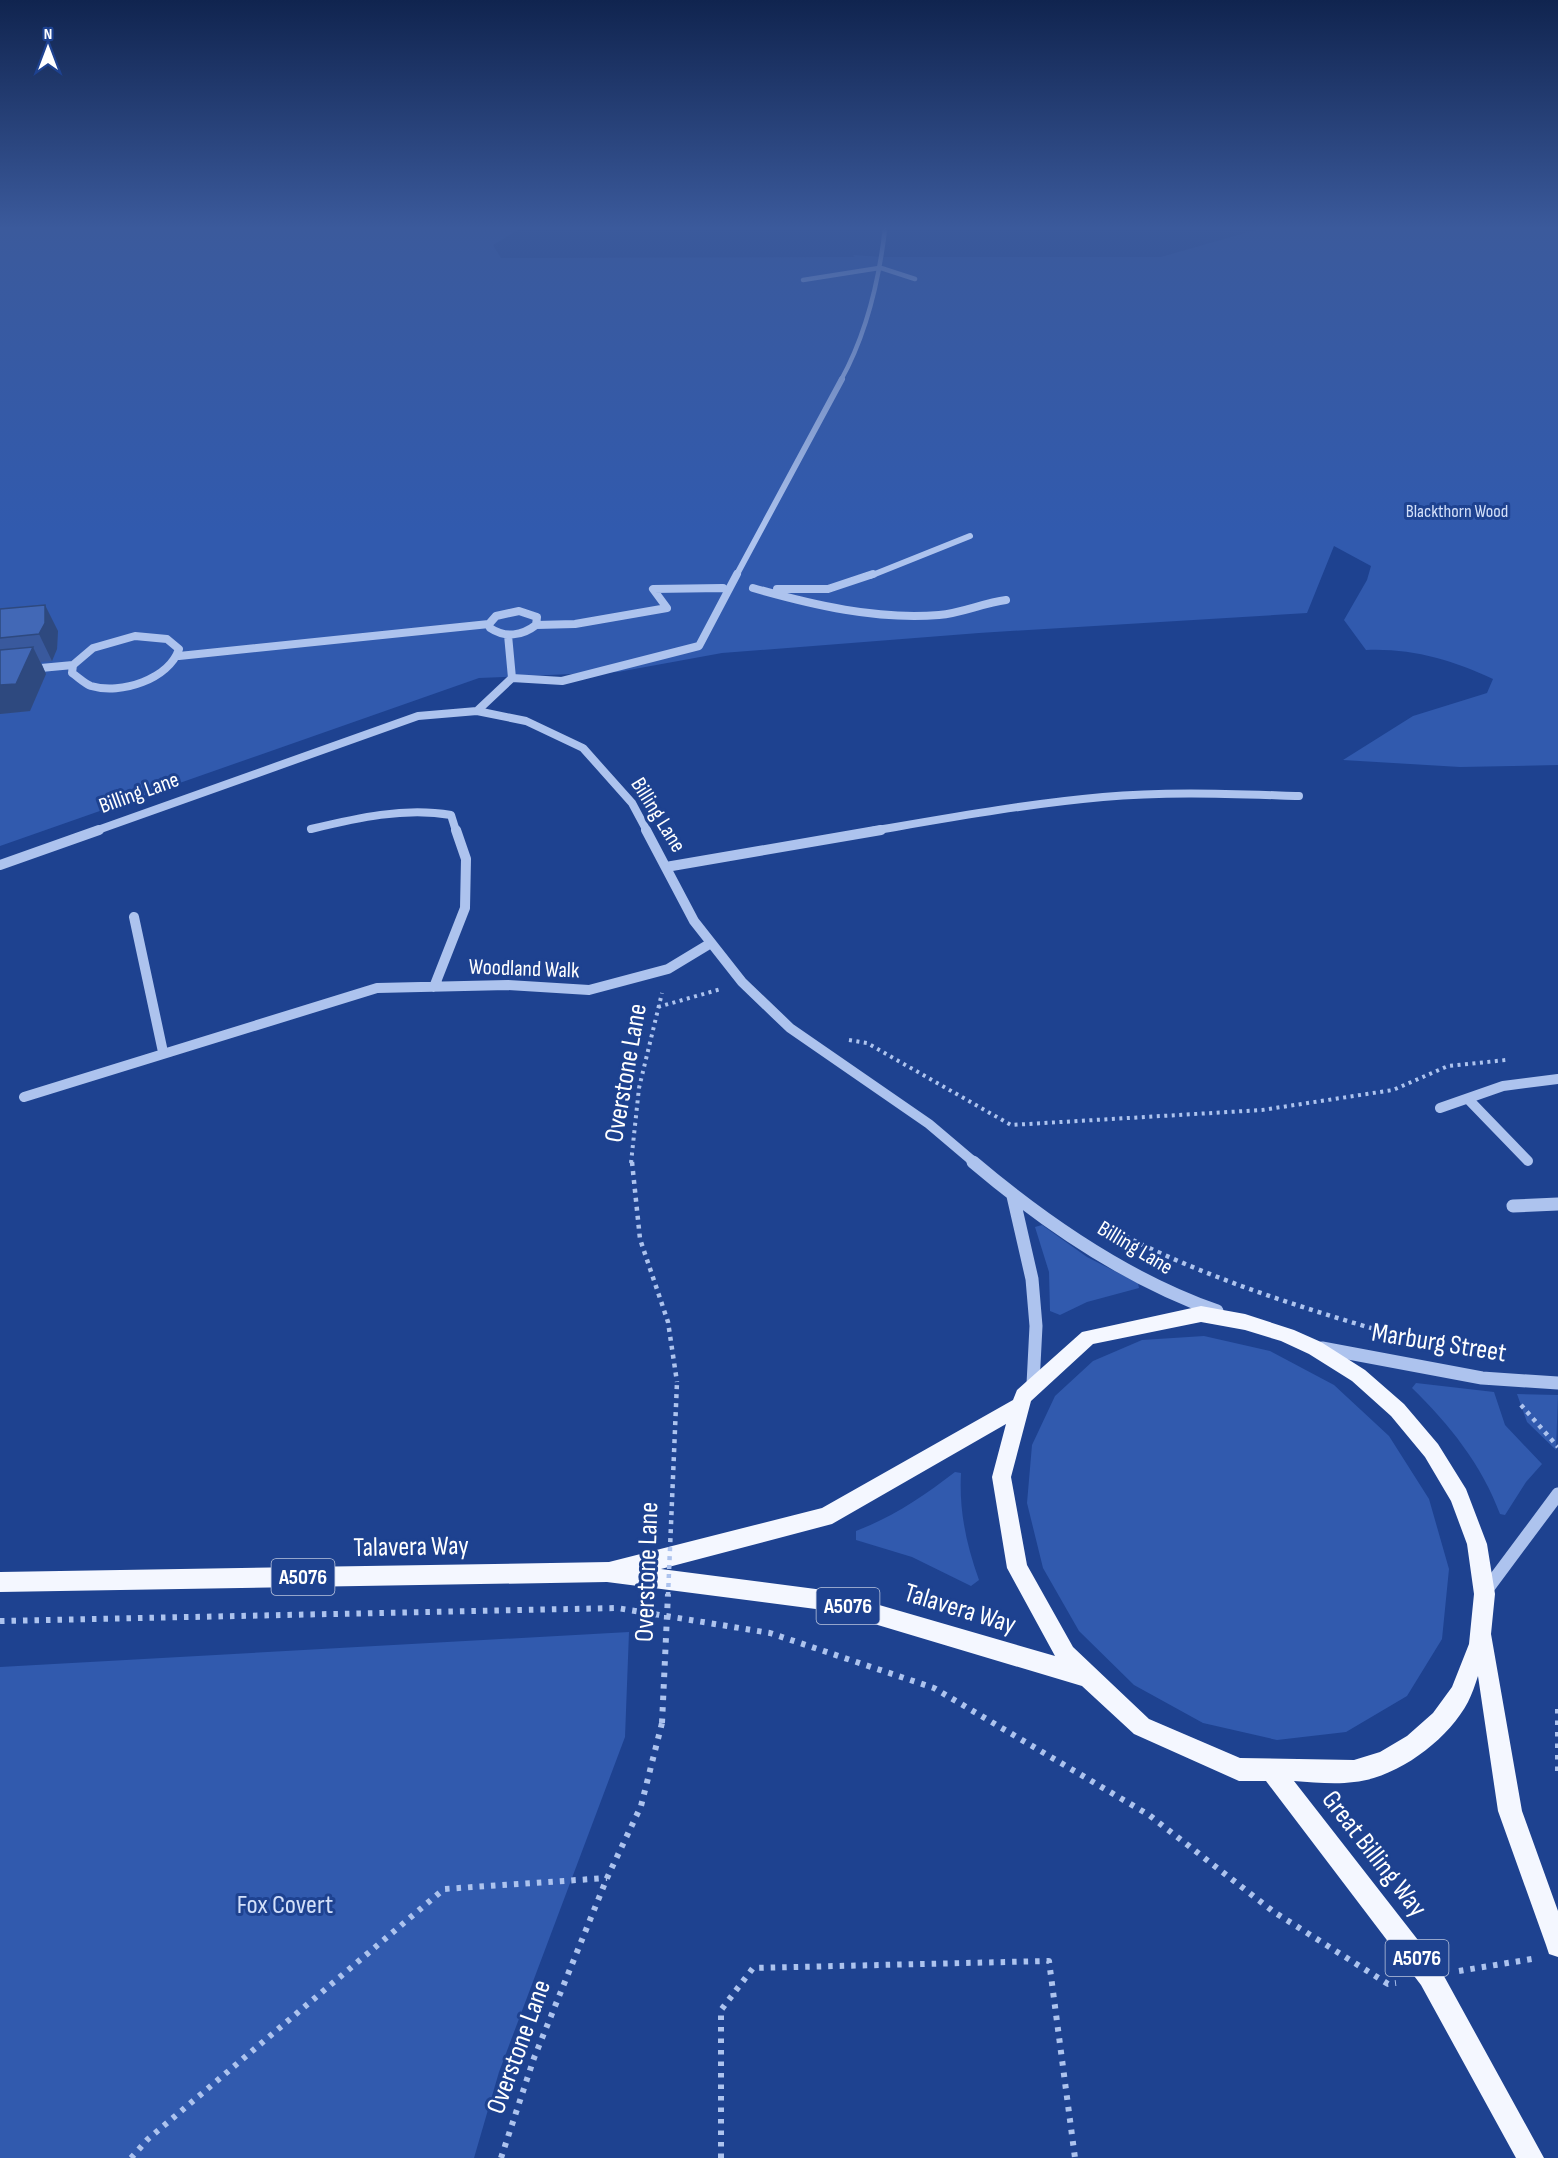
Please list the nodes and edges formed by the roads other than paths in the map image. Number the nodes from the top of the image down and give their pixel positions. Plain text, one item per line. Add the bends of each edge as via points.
1 (862, 330) edge
2 (970, 536) dead end
3 (723, 588) dead end
4 (1006, 600) dead end
5 (489, 624) junction
6 (536, 625) junction
7 (508, 635) junction
8 (179, 656) junction
9 (73, 665) junction
10 (21, 670) edge
11 (513, 678) junction
12 (477, 711) junction
13 (1299, 796) dead end
14 (311, 829) dead end
15 (0, 865) edge
16 (666, 867) junction
17 (134, 916) dead end
18 (711, 943) junction
19 (434, 987) junction
20 (164, 1052) junction
21 (1558, 1079) edge
22 (24, 1097) dead end
23 (1468, 1099) junction
24 (1440, 1108) dead end
25 (1528, 1161) dead end
26 (1013, 1196) junction
27 (1558, 1204) edge
28 (1513, 1206) dead end
29 (1243, 1320) junction
30 (1313, 1346) junction
31 (1558, 1383) edge
32 (1033, 1384) junction
33 (1020, 1406) junction
34 (1558, 1494) edge
35 (607, 1572) junction
36 (0, 1582) edge
37 (1485, 1592) junction
38 (1482, 1635) junction
39 (1082, 1675) junction
40 (1275, 1776) junction
41 (1558, 1945) edge
42 (1531, 2158) edge

1 - 11 street via 853,358 699,646 562,681
2 - 4 street via 828,589 749,588 854,612 890,616 939,615
3 - 6 street via 653,589 667,608 574,624
5 - 6 street via 496,616 519,611 537,617
5 - 7 street via 494,631
5 - 8 street
6 - 7 street
7 - 11 street
8 - 9 street via 179,648 173,642 135,636 96,646
8 - 9 street via 170,668 151,679 117,687 87,685 72,673
9 - 10 street
11 - 12 street
12 - 15 street, Billing Lane via 418,716
12 - 16 street, Billing Lane via 526,721 584,748 632,803
13 - 16 street via 1195,793 1103,797 976,813
14 - 19 street, Woodland Walk via 422,810 451,815 466,859 465,908
16 - 18 street, Billing Lane via 694,921
17 - 20 street
18 - 19 street, Woodland Walk via 668,969 589,990
18 - 26 street, Billing Lane via 742,982 790,1028 929,1124
19 - 20 street, Woodland Walk via 377,988
20 - 22 street, Woodland Walk
21 - 23 street via 1503,1086
23 - 24 street
23 - 25 street
26 - 29 street, Billing Lane via 1171,1295
26 - 32 street via 1032,1279 1036,1326
27 - 28 street
29 - 30 main road
29 - 32 main road via 1202,1314 1161,1315 1123,1322 1088,1336 1065,1352
30 - 31 street, Marburg Street via 1498,1379
30 - 37 main road via 1377,1389 1430,1447 1468,1516
32 - 33 main road
33 - 35 main road, Talavera Way / A5076 via 825,1517
33 - 39 main road via 1001,1474 1002,1513 1011,1554 1027,1596 1051,1637
34 - 37 street
35 - 36 main road, Talavera Way / A5076
35 - 39 main road, Talavera Way / A5076 via 831,1601
37 - 38 main road
38 - 40 main road via 1472,1672 1454,1704 1430,1732 1398,1755 1361,1769 1320,1777
38 - 41 main road via 1510,1811
39 - 40 main road via 1123,1713 1171,1743 1222,1766
40 - 42 main road, Great Billing Way / A5076 via 1430,1976

